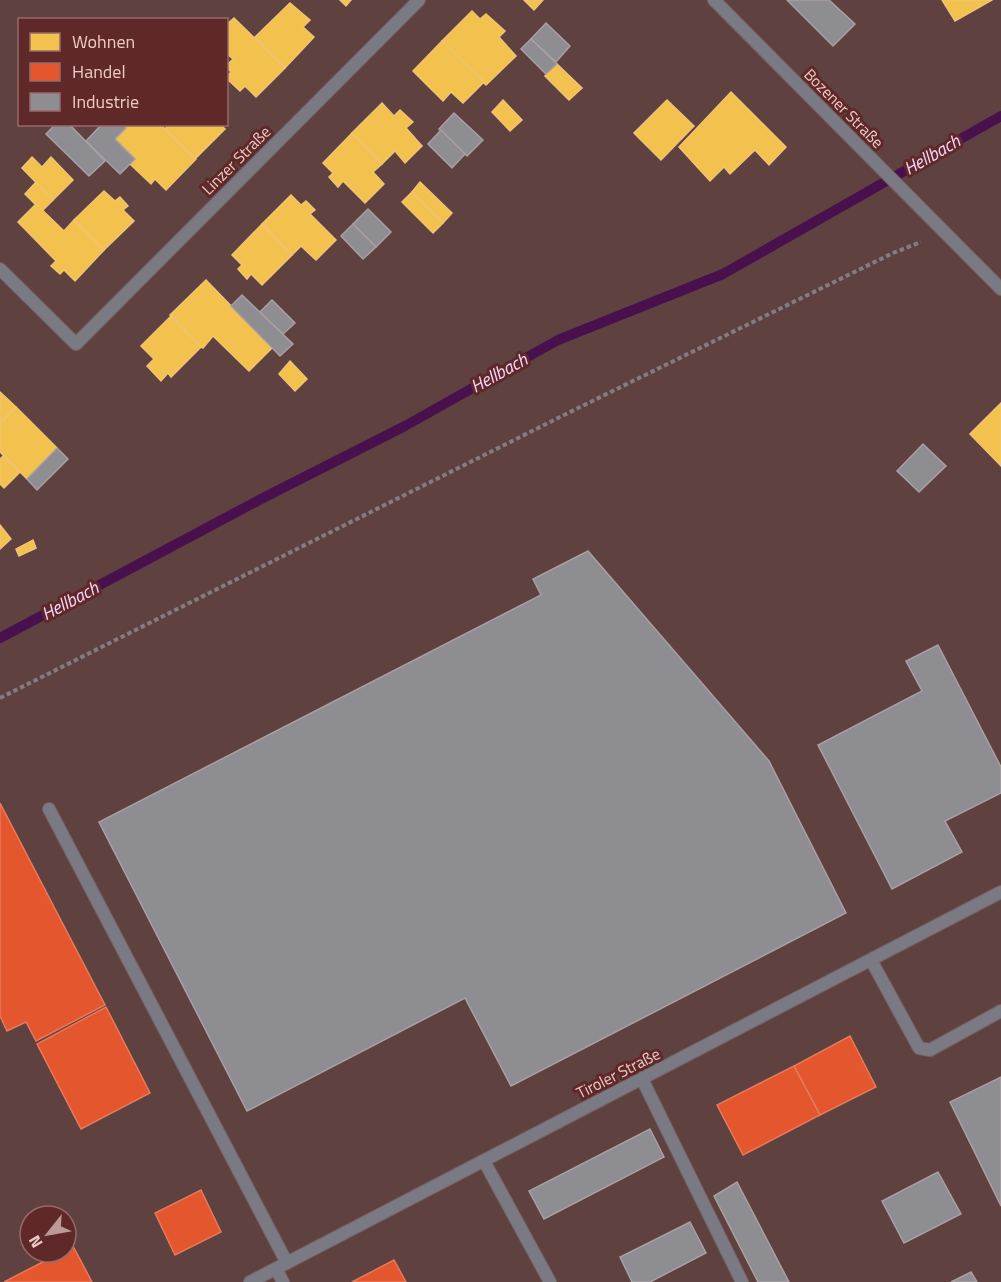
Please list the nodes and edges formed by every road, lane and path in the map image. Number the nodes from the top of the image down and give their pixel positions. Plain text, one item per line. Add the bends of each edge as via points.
1 (419, 0) edge
2 (714, 0) edge
3 (944, 233) junction
4 (0, 269) edge
5 (1001, 289) edge
6 (0, 698) edge
7 (49, 809) dead end
8 (1001, 892) edge
9 (871, 960) junction
10 (1001, 1011) edge
11 (642, 1079) junction
12 (484, 1161) junction
13 (281, 1266) junction
14 (250, 1282) edge
15 (283, 1282) edge
16 (550, 1282) edge
17 (742, 1282) edge

1 - 4 street, Linzer Straße via 76,344
2 - 3 street, Bozener Straße
3 - 5 street, Bozener Straße
3 - 6 path via 893,253 568,413
7 - 13 street
8 - 9 street, Tiroler Straße
9 - 10 street via 919,1048 930,1050
9 - 11 street, Tiroler Straße
11 - 12 street, Tiroler Straße
11 - 17 street
12 - 13 street, Tiroler Straße
12 - 16 street
13 - 14 street, Tiroler Straße
13 - 15 street

